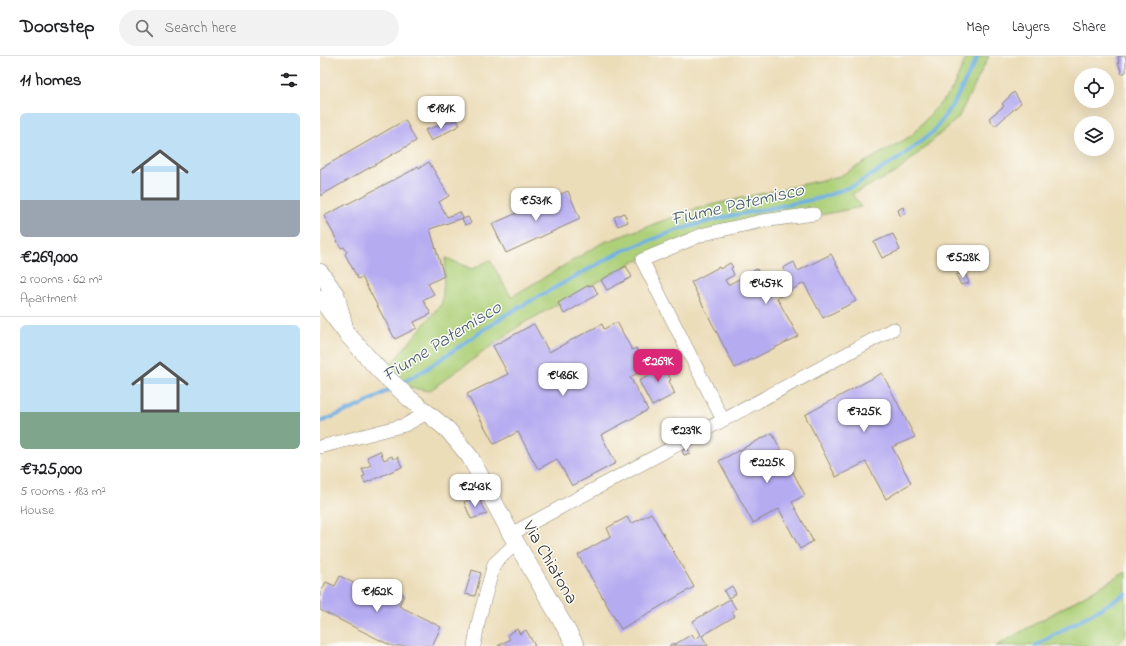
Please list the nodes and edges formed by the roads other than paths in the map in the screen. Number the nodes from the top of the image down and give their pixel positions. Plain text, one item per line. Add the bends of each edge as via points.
1 (814, 214) dead end
2 (320, 272) edge
3 (320, 298) edge
4 (320, 318) edge
5 (893, 329) dead end
6 (347, 334) junction
7 (427, 413) junction
8 (723, 420) junction
9 (320, 447) edge
10 (514, 538) junction
11 (474, 646) edge
12 (576, 646) edge

1 - 8 street via 762,220 704,234 642,260
2 - 6 main road via 336,295
3 - 6 main road, Via Chiatona
4 - 6 main road
5 - 8 street
6 - 7 main road, Via Chiatona via 380,371
7 - 9 street via 406,425
7 - 10 main road, Via Chiatona via 448,430 470,457
8 - 10 street
10 - 11 street via 494,564
10 - 12 main road, Via Chiatona

